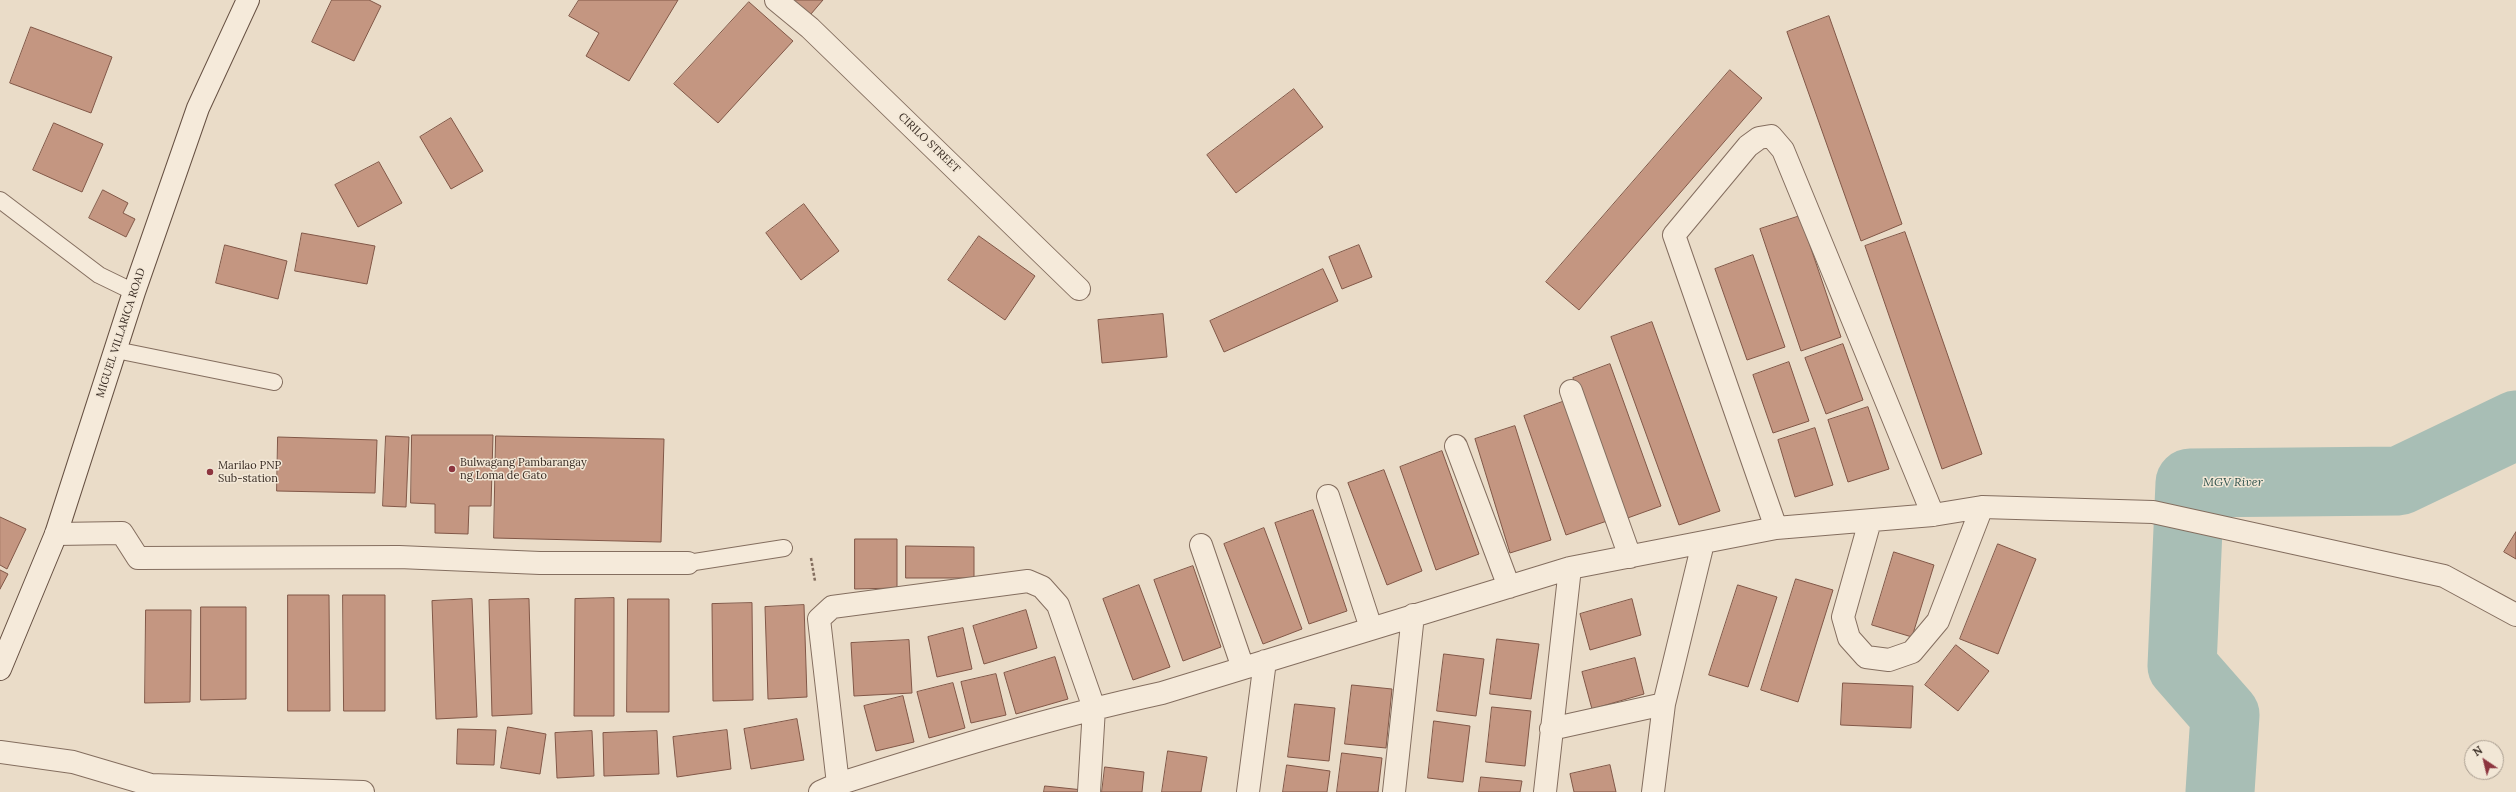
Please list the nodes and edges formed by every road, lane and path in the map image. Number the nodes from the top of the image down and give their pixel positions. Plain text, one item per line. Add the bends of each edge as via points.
1 (248, 0) edge
2 (776, 0) edge
3 (0, 200) edge
4 (1080, 289) dead end
5 (134, 292) junction
6 (116, 350) junction
7 (274, 382) dead end
8 (1571, 391) dead end
9 (1456, 446) dead end
10 (1328, 496) dead end
11 (1982, 507) junction
12 (1933, 515) junction
13 (1870, 521) junction
14 (1776, 528) junction
15 (56, 534) junction
16 (1703, 543) junction
17 (1201, 545) dead end
18 (784, 548) joint
19 (1630, 557) junction
20 (688, 563) joint
21 (1570, 568) junction
22 (1508, 587) junction
23 (1413, 616) junction
24 (2516, 616) edge
25 (819, 619) junction
26 (1371, 628) junction
27 (1265, 661) junction
28 (1243, 668) junction
29 (0, 669) edge
30 (1664, 704) junction
31 (1094, 708) junction
32 (1551, 729) junction
33 (0, 752) edge
34 (142, 788) edge
35 (829, 788) edge
36 (363, 792) edge
37 (1089, 792) edge
38 (1248, 792) edge
39 (1394, 792) edge
40 (1545, 792) edge
41 (1653, 792) edge

1 - 5 street, MIGUEL VILLARICA ROAD via 198,108
2 - 4 street, CIRILO STREET via 810,28
3 - 5 lane via 99,275
5 - 6 street, MIGUEL VILLARICA ROAD
6 - 7 lane
6 - 15 street, MIGUEL VILLARICA ROAD
8 - 19 street
9 - 22 street
10 - 26 street
11 - 12 street
11 - 13 street via 1938,621 1912,652 1889,660 1866,657 1849,638 1843,617
11 - 24 street via 2153,512 2444,576
12 - 13 street
12 - 14 street via 1783,150 1771,136 1759,138 1748,146 1674,235
13 - 14 street
14 - 16 street
15 - 20 street via 122,533 138,558 399,557 540,563
15 - 29 street, MIGUEL VILLARICA ROAD
16 - 19 street
16 - 30 street
17 - 28 street
18 - 20 lane
18 - 25 path via 807,552 812,560
19 - 21 street
21 - 22 street
21 - 32 street
22 - 23 street
23 - 26 street
23 - 39 street
25 - 31 street via 832,607 1028,581 1042,587 1058,605
25 - 35 street
26 - 27 street
27 - 28 street
27 - 38 street
28 - 31 street via 1162,693
30 - 32 street
30 - 41 street
31 - 35 street via 968,743
31 - 37 street
32 - 40 street
33 - 34 street via 74,762
34 - 36 street

